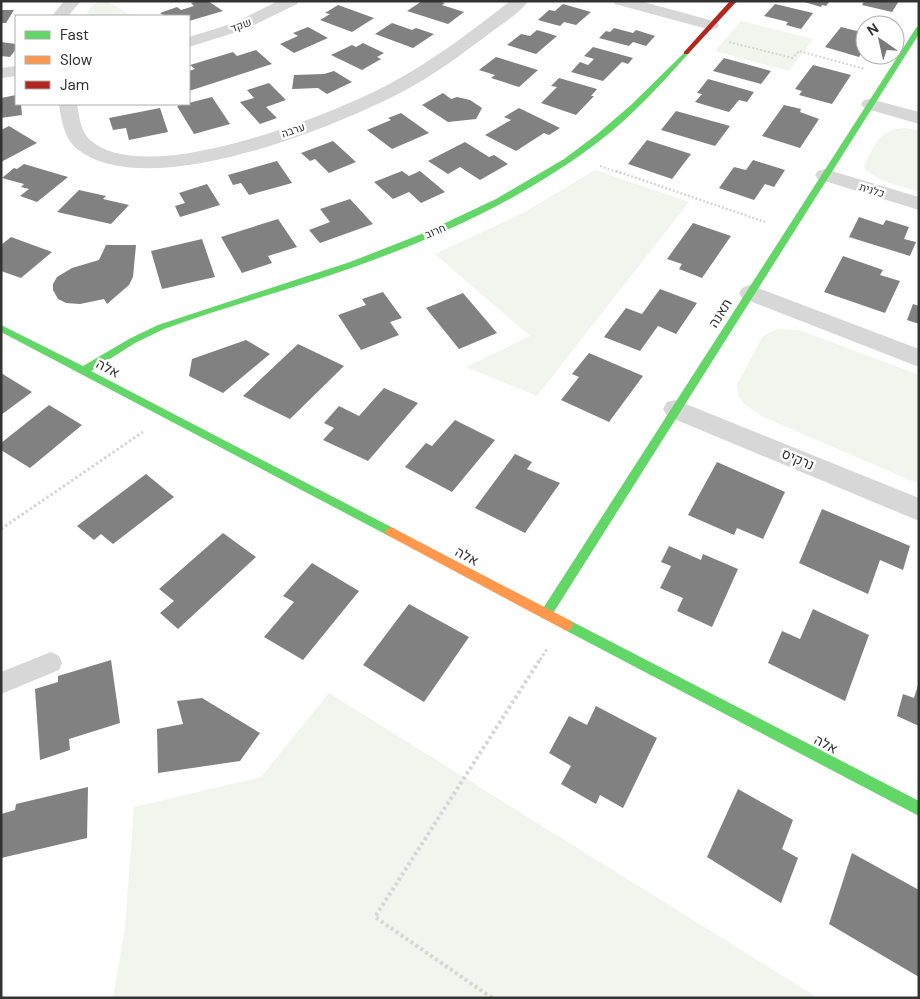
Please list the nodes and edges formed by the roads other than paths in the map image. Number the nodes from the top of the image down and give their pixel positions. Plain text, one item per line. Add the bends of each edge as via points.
1 (73, 1) edge
2 (292, 1) edge
3 (520, 1) edge
4 (621, 1) edge
5 (734, 1) edge
6 (61, 15) edge
7 (919, 28) edge
8 (706, 30) junction
9 (190, 42) edge
10 (15, 71) edge
11 (1, 73) edge
12 (870, 104) junction
13 (68, 105) edge
14 (919, 118) edge
15 (825, 175) junction
16 (919, 204) edge
17 (750, 293) junction
18 (1, 328) edge
19 (919, 358) edge
20 (83, 371) junction
21 (676, 409) junction
22 (919, 510) edge
23 (546, 614) junction
24 (51, 663) dead end
25 (1, 683) edge
26 (919, 810) edge

1 - 6 street
2 - 9 street, שקד via 240,26
3 - 13 street, ערבה via 447,57 394,89 296,130 210,156 158,164 128,162 98,154 76,135
4 - 8 street
5 - 8 street, חרוב
7 - 12 street, תאנה
8 - 20 street, חרוב via 639,102 599,136 554,169 503,199 448,226 324,274 173,322 129,343
10 - 11 street
12 - 14 street
12 - 15 street, תאנה
15 - 16 street, כלנית
15 - 17 street, תאנה
17 - 19 street
17 - 21 street, תאנה
18 - 20 street, אלה
20 - 23 street, אלה
21 - 22 street, נרקיס
21 - 23 street, תאנה
23 - 26 street, אלה
24 - 25 lane

